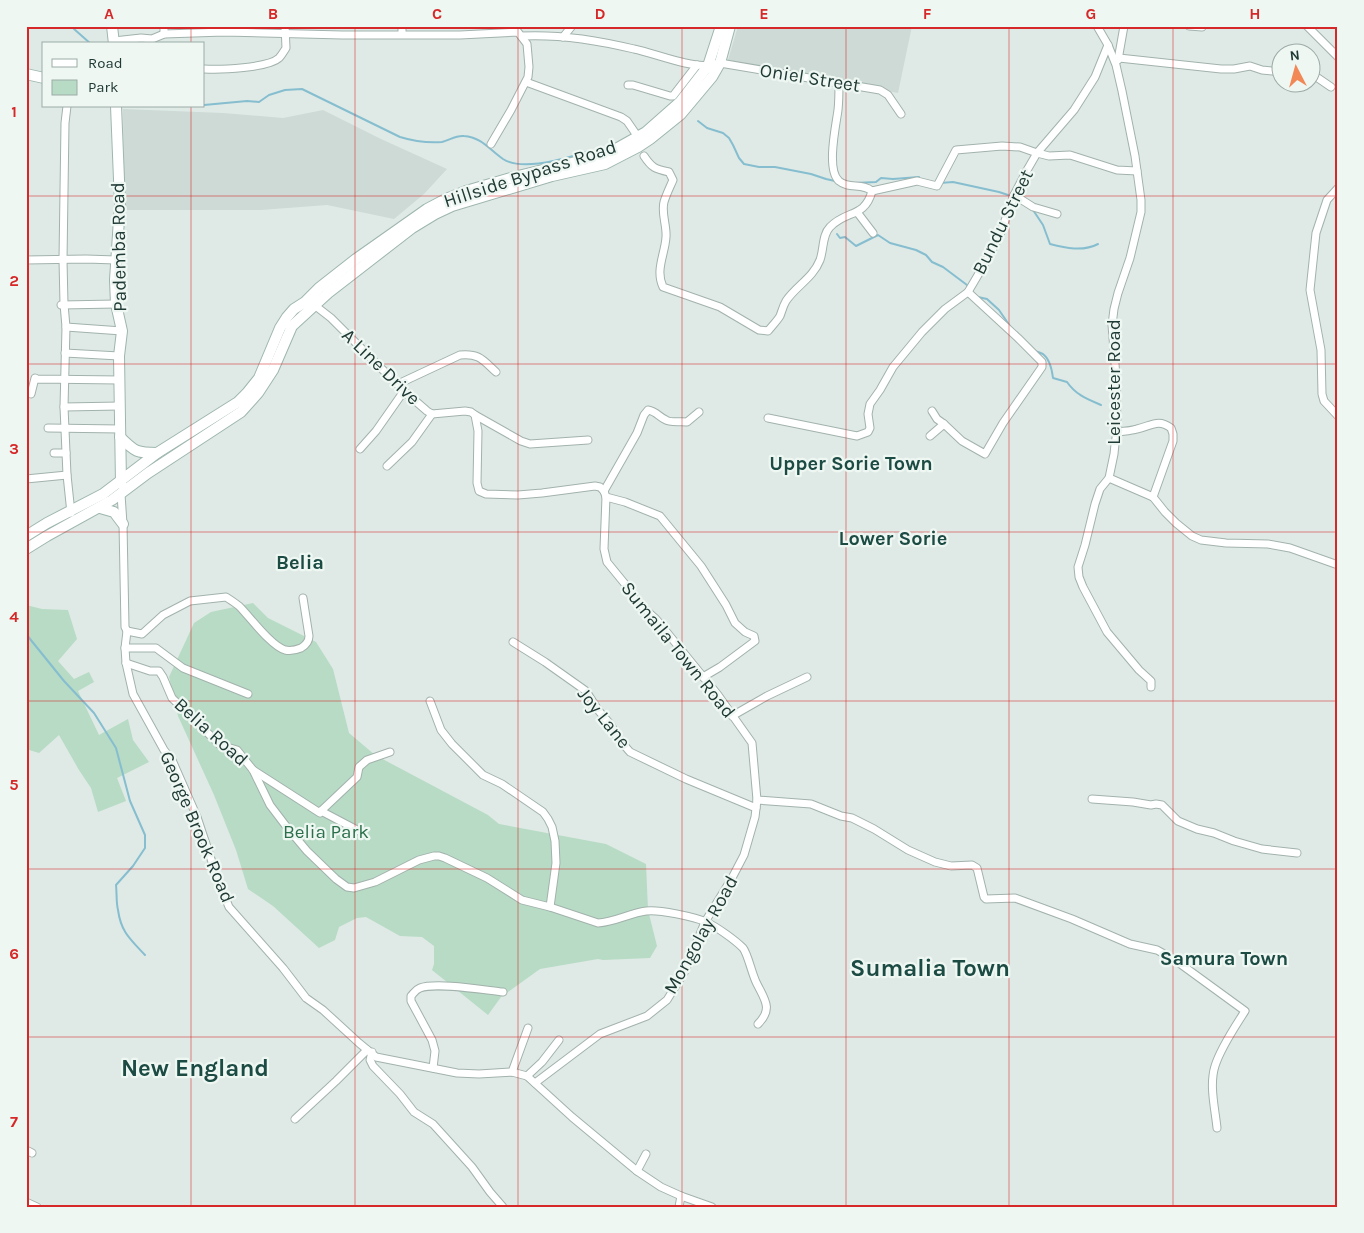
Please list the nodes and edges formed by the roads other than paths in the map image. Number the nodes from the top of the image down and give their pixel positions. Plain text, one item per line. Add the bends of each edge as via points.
1 (112, 26) edge
2 (342, 26) edge
3 (460, 26) edge
4 (572, 26) edge
5 (721, 26) edge
6 (730, 26) edge
7 (1097, 26) edge
8 (1124, 26) edge
9 (1189, 26) edge
10 (1307, 26) edge
11 (1202, 27) edge
12 (224, 29) edge
13 (164, 30) edge
14 (285, 30) edge
15 (402, 30) edge
16 (519, 32) edge
17 (460, 34) junction
18 (342, 35) junction
19 (563, 37) junction
20 (139, 41) edge
21 (114, 42) edge
22 (151, 42) edge
23 (1108, 45) junction
24 (1338, 57) edge
25 (1118, 62) junction
26 (720, 63) junction
27 (702, 65) junction
28 (205, 69) edge
29 (1272, 71) edge
30 (26, 74) edge
31 (42, 78) edge
32 (1322, 81) edge
33 (526, 82) junction
34 (839, 82) junction
35 (628, 85) dead end
36 (1331, 87) dead end
37 (67, 108) edge
38 (116, 108) edge
39 (901, 114) dead end
40 (638, 137) junction
41 (491, 144) dead end
42 (1037, 153) junction
43 (644, 156) dead end
44 (1137, 171) junction
45 (1338, 188) edge
46 (872, 190) junction
47 (1014, 195) junction
48 (857, 212) junction
49 (1057, 214) dead end
50 (873, 233) dead end
51 (26, 260) edge
52 (63, 260) junction
53 (116, 260) junction
54 (968, 292) junction
55 (310, 303) junction
56 (116, 304) junction
57 (62, 305) junction
58 (66, 327) junction
59 (122, 331) junction
60 (64, 352) junction
61 (119, 356) junction
62 (496, 372) dead end
63 (64, 379) junction
64 (119, 380) junction
65 (398, 384) junction
66 (404, 391) junction
67 (31, 394) dead end
68 (64, 407) junction
69 (119, 411) junction
70 (932, 411) dead end
71 (699, 412) dead end
72 (432, 414) junction
73 (475, 415) junction
74 (1338, 416) edge
75 (768, 418) dead end
76 (944, 424) junction
77 (48, 428) dead end
78 (65, 428) junction
79 (1117, 432) junction
80 (120, 433) junction
81 (930, 436) dead end
82 (588, 440) dead end
83 (360, 448) dead end
84 (54, 453) dead end
85 (66, 453) junction
86 (157, 453) junction
87 (388, 466) dead end
88 (67, 475) junction
89 (1109, 478) junction
90 (26, 479) edge
91 (121, 480) junction
92 (121, 494) junction
93 (605, 494) junction
94 (1153, 497) junction
95 (100, 508) junction
96 (72, 516) junction
97 (47, 523) junction
98 (123, 524) junction
99 (52, 533) junction
100 (26, 536) edge
101 (26, 549) edge
102 (1338, 565) edge
103 (303, 598) dead end
104 (127, 632) junction
105 (513, 642) dead end
106 (125, 648) junction
107 (126, 663) junction
108 (702, 677) junction
109 (807, 677) dead end
110 (1151, 688) dead end
111 (248, 694) dead end
112 (430, 701) dead end
113 (732, 716) junction
114 (390, 752) dead end
115 (253, 770) junction
116 (1092, 799) dead end
117 (757, 800) junction
118 (756, 808) junction
119 (321, 811) junction
120 (359, 832) dead end
121 (1298, 853) dead end
122 (550, 907) junction
123 (705, 922) junction
124 (503, 992) dead end
125 (758, 1024) dead end
126 (528, 1028) dead end
127 (559, 1040) dead end
128 (369, 1051) junction
129 (433, 1068) junction
130 (512, 1072) junction
131 (527, 1076) junction
132 (536, 1083) junction
133 (295, 1119) dead end
134 (1217, 1128) dead end
135 (646, 1154) dead end
136 (637, 1171) junction
137 (681, 1196) junction
138 (26, 1202) edge
139 (37, 1207) edge
140 (503, 1207) edge
141 (679, 1207) edge
142 (712, 1207) edge

1 - 21 main road
2 - 18 street
3 - 17 street
4 - 19 street
5 - 27 main road, Hillside Bypass Road
6 - 26 main road, Hillside Bypass Road
7 - 23 street, Leicester Road
8 - 25 street
9 - 11 street
10 - 24 street
12 - 13 street
12 - 14 street
13 - 22 street
14 - 18 street
14 - 28 street via 286,48 278,59 252,66
15 - 17 street
15 - 18 street
16 - 17 street
16 - 19 street
16 - 33 street via 527,44 529,72
19 - 27 street via 607,43
20 - 21 street
20 - 22 street
23 - 25 street, Leicester Road
23 - 42 street, Bundu Street via 1095,77 1074,110
25 - 29 street via 1221,69 1250,66
25 - 44 street, Leicester Road
26 - 27 street, Oniel Street
26 - 34 street, Oniel Street
26 - 55 main road, Hillside Bypass Road via 681,114 638,147 605,164 482,196 435,214
27 - 35 street via 673,96
27 - 40 main road, Hillside Bypass Road via 680,102
30 - 31 main road
32 - 36 street
33 - 40 street via 621,117
33 - 41 street
34 - 39 street, Oniel Street via 883,91
34 - 46 street via 833,151 835,177 840,183
37 - 52 street
38 - 53 main road, Pademba Road via 120,204
40 - 55 main road, Hillside Bypass Road via 600,156 514,177 446,199 427,209 319,288
42 - 44 street via 1049,156 1070,154 1117,170
42 - 46 street via 1002,146 956,150 936,186 917,180
42 - 47 street, Bundu Street
43 - 48 street via 650,166 669,172 673,180 664,204 667,236 660,274 663,287 720,307 759,330 768,332 779,318 785,302 818,266 827,231 836,222
44 - 79 street, Leicester Road via 1141,212 1112,325
45 - 74 street via 1327,200 1316,233 1310,290 1321,350 1322,394
46 - 48 street via 870,200
47 - 49 street via 1033,207
47 - 54 street, Bundu Street via 1000,235
48 - 50 street
51 - 52 street
52 - 53 street
52 - 57 street
53 - 56 main road, Pademba Road
54 - 75 street, Bundu Street via 945,309 893,367 870,404 868,432 857,436
54 - 76 street via 1042,362 1042,367 984,454 962,441
55 - 65 street, A Line Drive
55 - 86 main road, Hillside Bypass Road via 294,309 287,316 259,378 238,402
55 - 92 main road, Hillside Bypass Road via 292,326 273,370 241,412
56 - 57 street
56 - 59 main road, Pademba Road
57 - 58 street
58 - 59 street
58 - 60 street
59 - 61 main road, Pademba Road
60 - 61 street
60 - 63 street
61 - 64 main road, Pademba Road
62 - 65 street via 478,356 460,355
63 - 64 street
63 - 67 street via 35,378
63 - 68 street
64 - 69 main road, Pademba Road
65 - 66 street, A Line Drive
66 - 72 street, A Line Drive
66 - 83 street
68 - 69 street
68 - 78 street
69 - 80 main road, Pademba Road
70 - 76 street
71 - 93 street via 687,422 671,422 653,411 646,412
72 - 73 street, A Line Drive via 465,411
72 - 87 street via 412,442
73 - 82 street via 530,444
73 - 93 street via 479,491 518,495 591,486 600,487
76 - 81 street
77 - 78 street
78 - 80 street
78 - 85 street
79 - 89 street, Leicester Road
79 - 94 street via 1155,423 1171,428 1173,441
80 - 86 main road via 135,451
80 - 91 main road, Pademba Road
84 - 85 street
85 - 88 street
86 - 91 main road, Hillside Bypass Road
88 - 90 street
88 - 96 street
89 - 94 street
89 - 110 street, Leicester Road via 1100,489 1095,504 1078,567 1079,577 1107,632 1150,681
91 - 92 main road, Pademba Road
91 - 96 main road, Hillside Bypass Road
92 - 95 main road, Hillside Bypass Road
92 - 98 street, George Brook Road
93 - 108 street, Sumaila Town Road via 604,550 607,562
93 - 108 street via 660,516 701,566 735,623 754,636 755,640
94 - 102 street via 1176,523 1201,540 1290,548
95 - 96 main road, Hillside Bypass Road
95 - 98 main road via 114,512
96 - 97 main road
96 - 99 main road
97 - 99 main road
97 - 100 main road
98 - 104 street, George Brook Road
99 - 101 main road
103 - 104 street via 309,641 291,650 275,645 226,597 190,601 163,615 142,634
104 - 106 street, George Brook Road
105 - 118 street, Joy Lane via 586,691 630,752
106 - 107 street, George Brook Road
106 - 111 street via 156,648 183,668
107 - 115 street, Belia Road via 159,671 172,698 184,711 220,745 237,750
107 - 128 street, George Brook Road via 132,694 172,760 230,907 306,998
108 - 113 street, Sumaila Town Road
109 - 113 street
112 - 122 street via 440,730 452,744 483,775 502,784 543,812 548,819 555,841 556,863
113 - 117 street, Sumaila Town Road via 752,743
114 - 119 street via 367,760 359,767 357,777
115 - 119 street
115 - 122 street, Belia Road via 270,805 286,826 336,880 347,887 375,882 434,856 487,878 522,900
116 - 121 street via 1162,805 1178,821 1197,828 1262,848
117 - 118 street, Sumaila Town Road
117 - 134 street via 811,804 852,818 935,862 977,868 986,899 1015,898 1175,960 1245,1011 1215,1066 1213,1088
118 - 123 street, Mongolay Road via 744,855
119 - 120 street
122 - 123 street via 598,924 648,910
123 - 125 street via 744,949 767,1005 767,1012
123 - 132 street, Mongolay Road via 685,971 660,1007 647,1016 600,1034
124 - 129 street via 443,986 416,990 411,1001 432,1040 435,1051
126 - 130 street
127 - 131 street
128 - 129 street, George Brook Road via 376,1057
128 - 133 street
128 - 140 street via 373,1066 414,1112 433,1124
129 - 130 street, George Brook Road via 457,1073
130 - 131 street, George Brook Road
131 - 132 street, George Brook Road
132 - 136 street, George Brook Road
135 - 136 street
136 - 137 street, George Brook Road
137 - 141 street
137 - 142 street, George Brook Road
138 - 139 street

